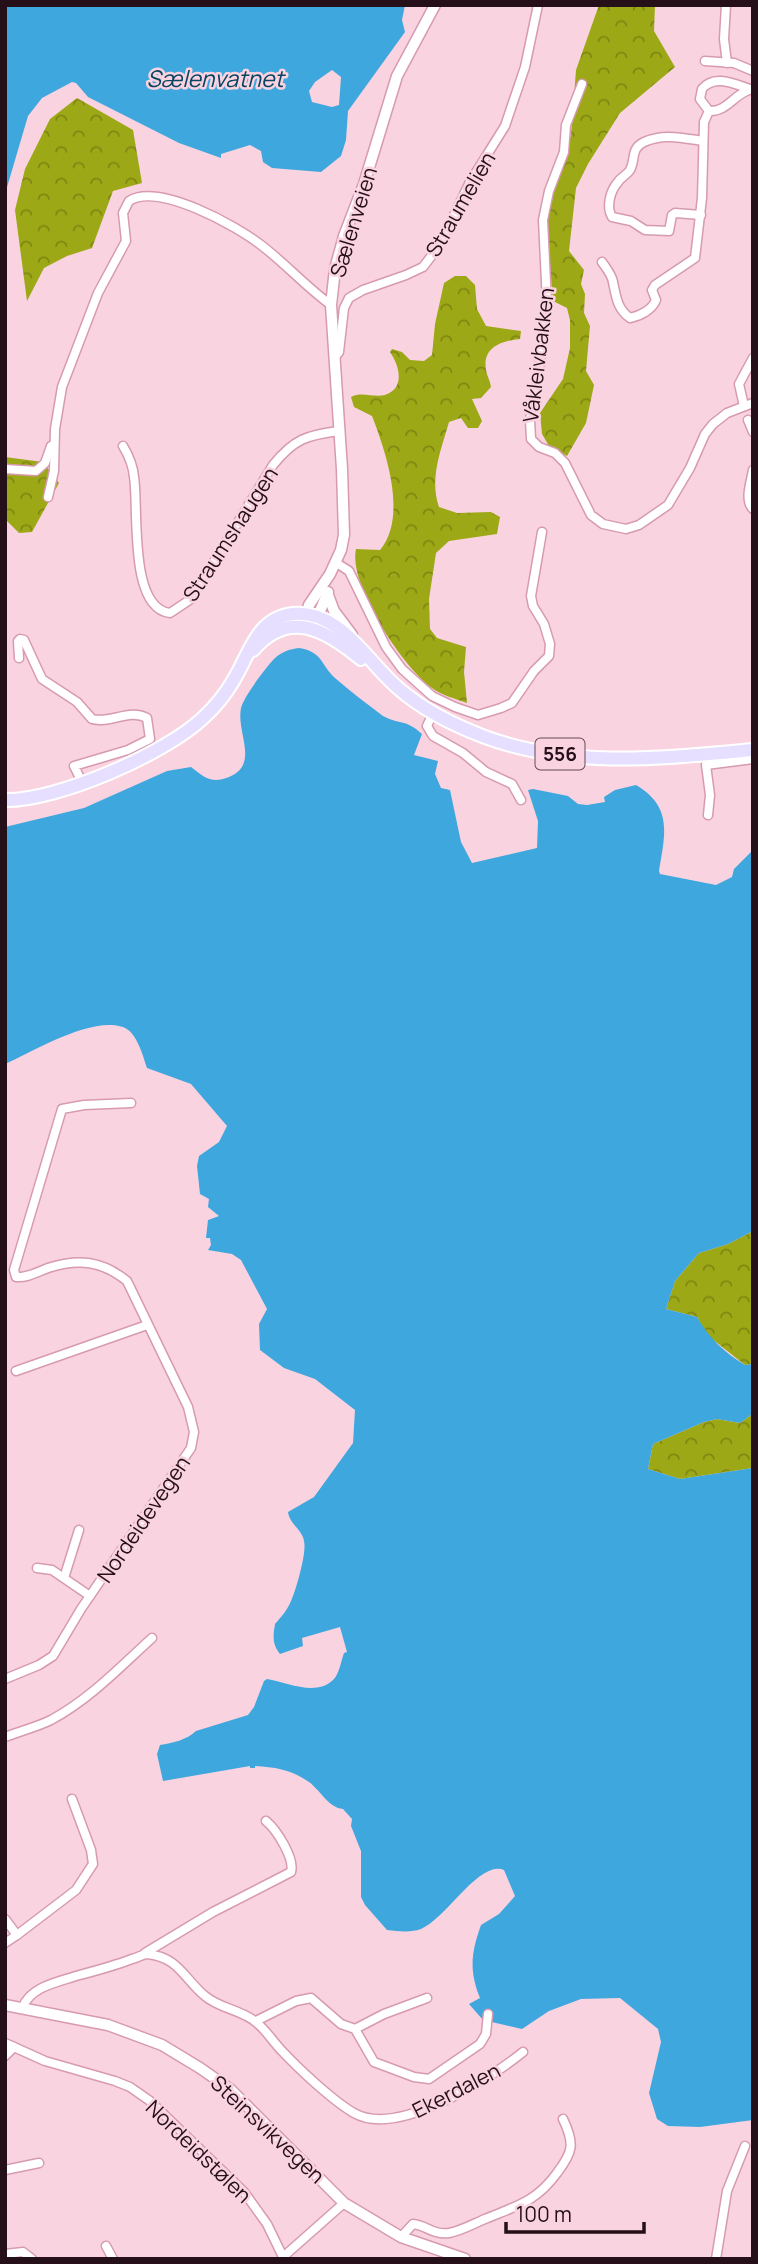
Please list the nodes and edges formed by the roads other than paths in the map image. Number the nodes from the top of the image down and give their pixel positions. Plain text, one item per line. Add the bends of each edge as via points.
1 (435, 5) edge
2 (538, 5) edge
3 (726, 5) edge
4 (705, 61) dead end
5 (727, 63) junction
6 (753, 71) edge
7 (582, 84) dead end
8 (752, 90) edge
9 (709, 111) junction
10 (703, 141) junction
11 (701, 215) junction
12 (602, 262) dead end
13 (331, 305) junction
14 (335, 357) junction
15 (753, 358) edge
16 (748, 404) edge
17 (748, 420) dead end
18 (55, 429) junction
19 (339, 431) junction
20 (753, 432) edge
21 (123, 446) dead end
22 (5, 469) edge
23 (753, 470) edge
24 (48, 497) dead end
25 (753, 509) edge
26 (542, 532) dead end
27 (335, 562) junction
28 (330, 575) junction
29 (328, 595) junction
30 (312, 620) junction
31 (357, 645) junction
32 (19, 658) dead end
33 (387, 678) junction
34 (433, 713) junction
35 (753, 750) edge
36 (753, 759) edge
37 (82, 782) junction
38 (5, 800) edge
39 (521, 800) dead end
40 (708, 815) dead end
41 (131, 1103) dead end
42 (147, 1325) junction
43 (16, 1371) dead end
44 (79, 1530) dead end
45 (37, 1569) dead end
46 (64, 1578) junction
47 (90, 1596) junction
48 (152, 1638) dead end
49 (5, 1679) edge
50 (5, 1737) edge
51 (72, 1799) dead end
52 (266, 1821) dead end
53 (5, 1919) edge
54 (17, 1935) junction
55 (5, 1942) edge
56 (145, 1953) junction
57 (428, 1998) dead end
58 (5, 2005) edge
59 (23, 2007) junction
60 (488, 2014) dead end
61 (256, 2021) junction
62 (355, 2029) junction
63 (5, 2043) edge
64 (14, 2047) junction
65 (523, 2052) dead end
66 (5, 2056) edge
67 (563, 2119) dead end
68 (745, 2146) dead end
69 (38, 2163) dead end
70 (5, 2170) edge
71 (344, 2203) junction
72 (401, 2237) junction
73 (106, 2246) dead end
74 (5, 2254) edge
75 (283, 2258) edge
76 (32, 2259) edge
77 (113, 2259) edge
78 (465, 2259) edge
79 (716, 2259) edge

1 - 13 street, Sælenveien via 394,86 341,247
2 - 14 street, Straumelien via 525,67 505,126 439,246 423,267 349,298
3 - 5 street
4 - 5 street
5 - 6 street
7 - 16 street, Våkleivbakken via 566,125 564,152 542,226 547,303 531,439 565,463 591,515 603,524 626,529 668,505 708,429
8 - 9 street via 741,93 724,109
8 - 9 street via 711,81 700,94
9 - 10 street
10 - 11 street
10 - 11 street via 667,136 640,144 609,204 612,218 631,221 645,230 669,231 675,213
11 - 12 street via 695,258 654,285 656,302 638,316 630,318 624,313
13 - 14 street, Sælenveien
13 - 18 street via 241,230 174,199 134,197 122,213 126,242 98,293 64,380
14 - 19 street, Sælenveien
15 - 16 street, Våkleivbakken via 739,384
17 - 20 street
18 - 22 street via 43,467
18 - 24 street
19 - 21 street, Straumshaugen via 304,437 285,450 191,600 170,613 156,607 141,576 135,479
19 - 27 street, Sælenveien via 344,524
23 - 25 street via 748,499
26 - 27 street via 532,600 548,638 549,656 512,703 478,715 432,696 402,669 386,647 349,571
27 - 28 street, Sælenveien
28 - 29 street, Sælenveien
28 - 30 street, Sælenveien via 309,605
29 - 30 street, Sælenveien
29 - 31 street
30 - 31 main road, 556 via 343,632
30 - 33 main road, 556
30 - 37 main road via 277,631 258,644 215,706 180,738
31 - 33 main road, 556
32 - 37 street via 20,639 42,679 97,721 128,715 144,715 149,721 150,739 119,754 74,766
33 - 34 main road, 556
34 - 35 main road, 556 via 488,738 567,755 655,759
34 - 39 street via 427,726 431,735 485,772 512,784
36 - 40 street via 706,765
37 - 38 main road via 46,795
41 - 42 street, Nordeidevegen via 62,1109 15,1270 16,1277 24,1278 79,1261 114,1270 127,1281
42 - 43 street
42 - 47 street, Nordeidevegen via 191,1418 191,1448
44 - 46 street, Nordeidevegen
45 - 46 street, Nordeidevegen via 48,1568
46 - 47 street, Nordeidevegen
47 - 49 street, Nordeidevegen via 53,1656
48 - 50 street via 79,1701 50,1720
51 - 54 street via 93,1864 76,1890
52 - 56 street via 279,1836 291,1872
53 - 54 street
54 - 55 street
56 - 59 street via 44,1987
56 - 61 street, Ekerdalen via 174,1964 207,1998
57 - 62 street
58 - 59 street, Steinsvikvegen
59 - 71 street, Steinsvikvegen via 108,2025 162,2045 191,2062 230,2089
60 - 62 street, Ekerdalen via 480,2044 429,2079 374,2062
61 - 62 street, Ekerdalen via 311,1998 341,2024
61 - 65 street, Ekerdalen via 311,2078 366,2118 394,2118 429,2108 491,2076
63 - 64 street, Nordeidstølen
64 - 66 street
64 - 75 street, Nordeidstølen via 60,2067 115,2081 150,2101 244,2192 267,2224
67 - 72 street via 572,2149 538,2195 519,2207 449,2232 431,2232 413,2224
68 - 79 street via 727,2191
69 - 70 street
71 - 72 street, Steinsvikvegen
71 - 75 street, Nordeidstølen
72 - 78 street, Steinsvikvegen
73 - 77 street
74 - 76 street via 23,2252

